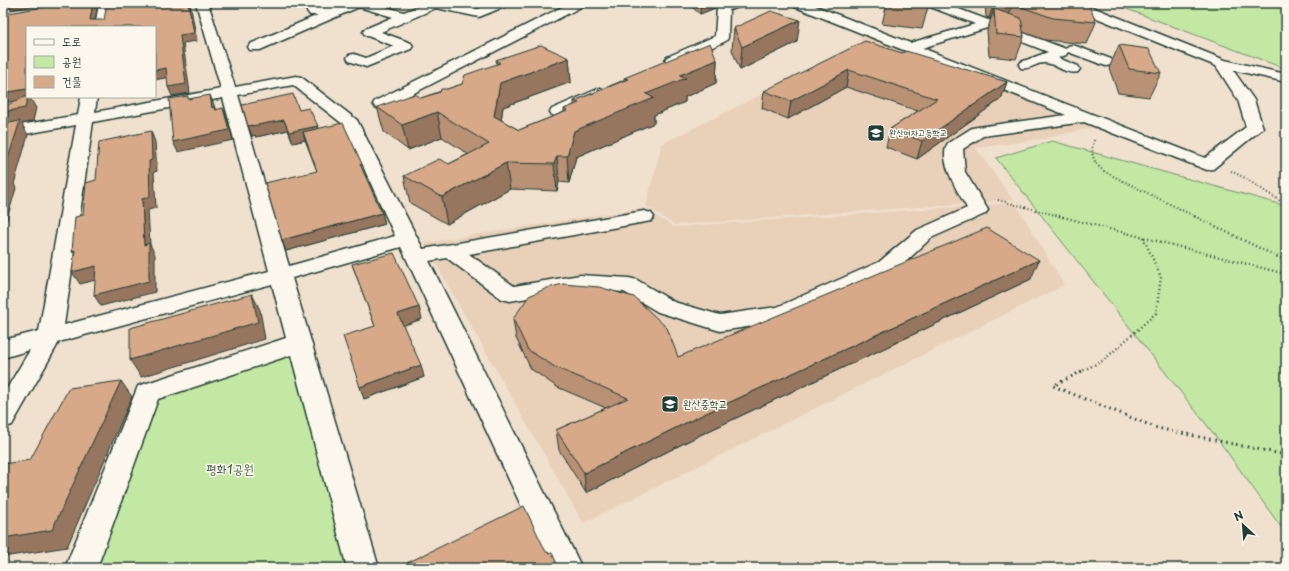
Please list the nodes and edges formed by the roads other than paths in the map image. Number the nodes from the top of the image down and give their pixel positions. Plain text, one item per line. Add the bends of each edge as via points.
1 (105, 3) edge
2 (202, 3) edge
3 (307, 3) edge
4 (502, 3) edge
5 (579, 3) edge
6 (739, 3) edge
7 (797, 3) edge
8 (932, 3) edge
9 (1071, 3) edge
10 (354, 5) edge
11 (405, 16) junction
12 (1009, 18) edge
13 (987, 24) junction
14 (101, 26) edge
15 (1091, 43) edge
16 (255, 47) dead end
17 (910, 47) junction
18 (1067, 51) junction
19 (354, 58) dead end
20 (1045, 58) junction
21 (1106, 62) dead end
22 (1222, 63) junction
23 (1026, 65) dead end
24 (657, 67) edge
25 (1073, 69) dead end
26 (1286, 78) edge
27 (615, 86) edge
28 (229, 92) junction
29 (89, 98) edge
30 (381, 104) edge
31 (558, 112) dead end
32 (1086, 117) junction
33 (85, 118) junction
34 (3, 133) edge
35 (644, 217) dead end
36 (411, 248) junction
37 (451, 251) junction
38 (280, 275) junction
39 (50, 337) junction
40 (299, 343) junction
41 (3, 349) edge
42 (3, 418) edge
43 (81, 568) edge
44 (363, 568) edge
45 (566, 568) edge

1 - 14 street
2 - 28 street
3 - 10 street via 314,12
4 - 11 street via 479,13 435,4
5 - 30 street
6 - 24 street via 723,8 721,38
7 - 17 street
8 - 13 street
9 - 22 street
10 - 11 street
10 - 16 street
11 - 19 street via 370,32 406,46 366,63
12 - 13 street
13 - 17 street
13 - 18 street
15 - 18 street
17 - 32 street
18 - 20 street
18 - 21 street
20 - 23 street
20 - 25 street
22 - 26 street
22 - 32 street via 1246,100 1255,128 1207,165
27 - 31 street
28 - 33 street
28 - 36 street via 296,80 351,123
28 - 38 street
29 - 33 street
32 - 37 street via 978,132 954,147 956,172 978,210 924,234 887,267 781,314 720,323 666,306 629,285 580,282 510,294
33 - 34 street
33 - 39 street
35 - 37 street
36 - 37 street
36 - 38 street
36 - 45 street
38 - 39 street
38 - 40 street
39 - 41 street
39 - 42 street
40 - 43 street via 147,392
40 - 44 street

